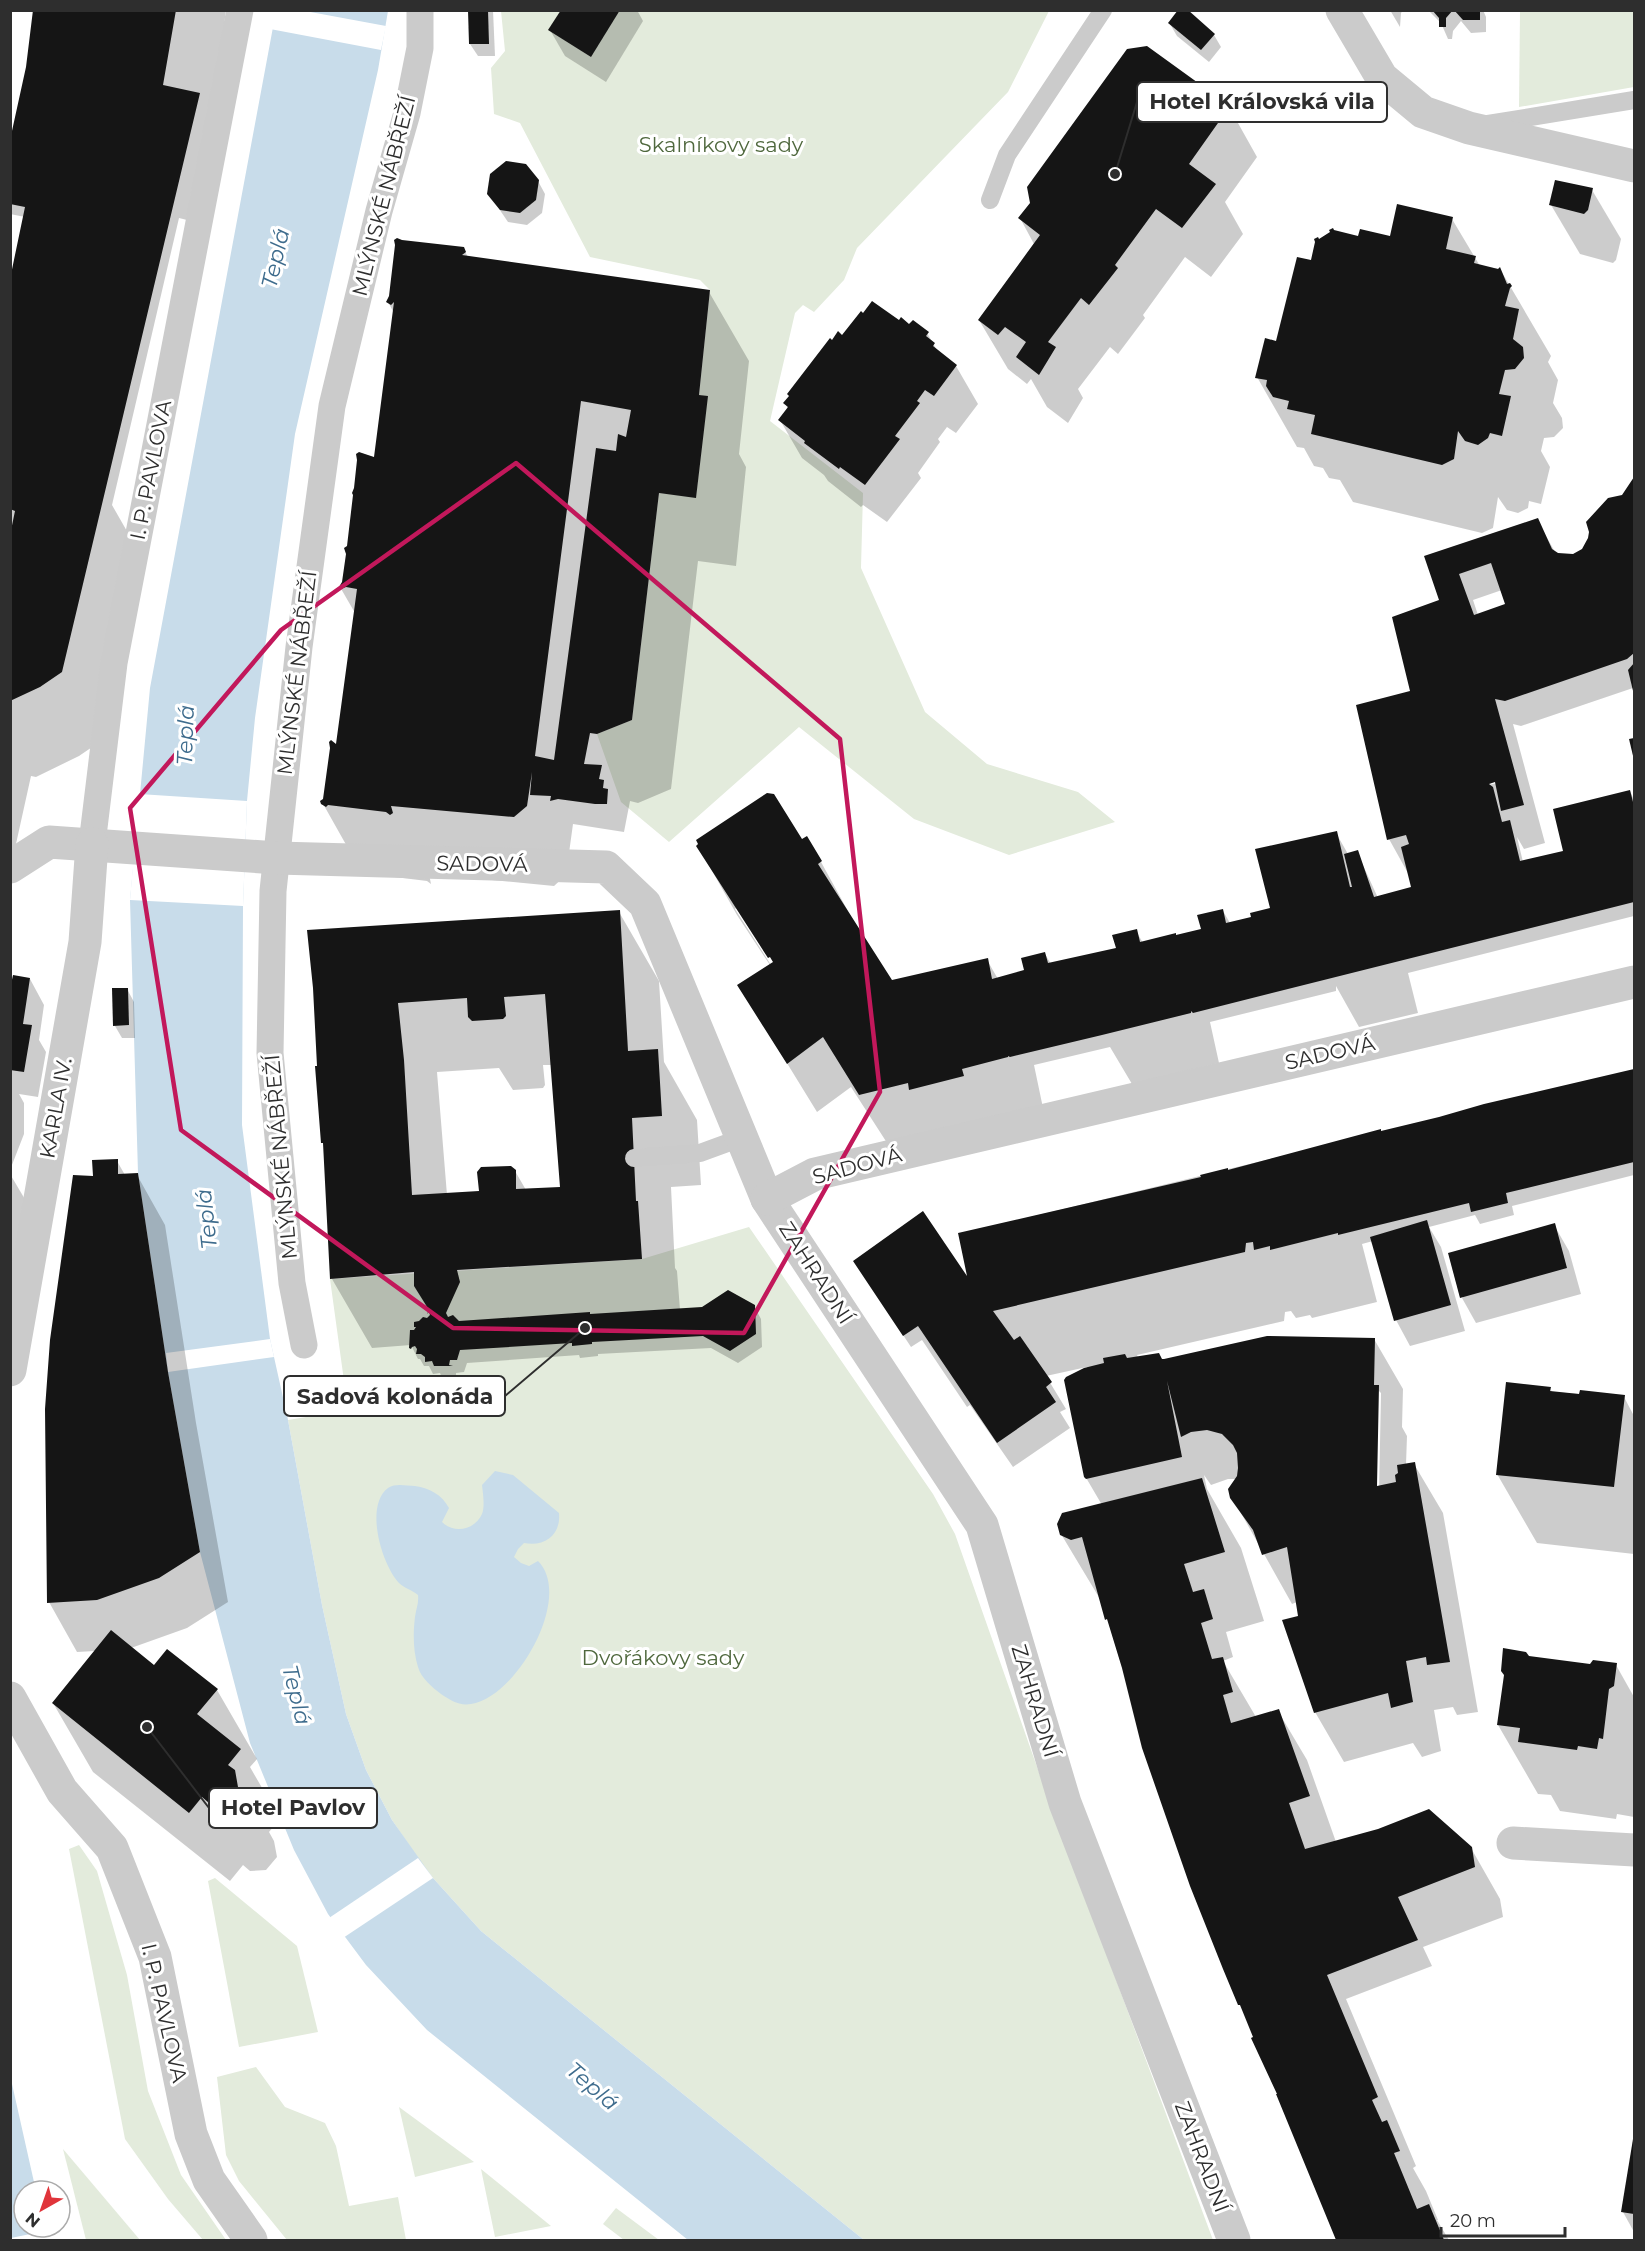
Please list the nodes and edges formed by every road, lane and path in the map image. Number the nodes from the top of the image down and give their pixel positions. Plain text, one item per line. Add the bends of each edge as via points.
1 (420, 10) edge
2 (1103, 10) edge
3 (1342, 10) edge
4 (240, 11) edge
5 (1635, 100) edge
6 (1469, 128) junction
7 (1635, 166) edge
8 (990, 200) dead end
9 (92, 844) junction
10 (277, 858) junction
11 (10, 867) edge
12 (1635, 981) edge
13 (741, 1138) junction
14 (634, 1158) dead end
15 (767, 1199) junction
16 (304, 1345) dead end
17 (10, 1370) edge
18 (10, 1698) edge
19 (1513, 1843) dead end
20 (1635, 1850) edge
21 (251, 2241) edge
22 (1234, 2241) edge

1 - 10 street, MLÝNSKÉ NÁBŘEŽÍ via 420,48 407,113 332,406 299,647
2 - 8 lane via 1007,155
3 - 6 street via 1382,78 1423,112
4 - 9 street, I. P. PAVLOVA via 114,663
5 - 6 lane
6 - 7 street
9 - 10 street, SADOVÁ
9 - 11 street via 50,842
9 - 17 street, KARLA IV. via 85,942
10 - 13 street, SADOVÁ via 606,867 645,904
10 - 16 street, MLÝNSKÉ NÁBŘEŽÍ via 270,1053 292,1283
12 - 15 street, SADOVÁ via 815,1174
13 - 14 lane via 700,1153
13 - 15 street, SADOVÁ
15 - 22 street, ZAHRADNÍ via 982,1525 1065,1803
18 - 21 street, I. P. PAVLOVA via 62,1791 112,1848 155,1957 191,2134 209,2180
19 - 20 street

